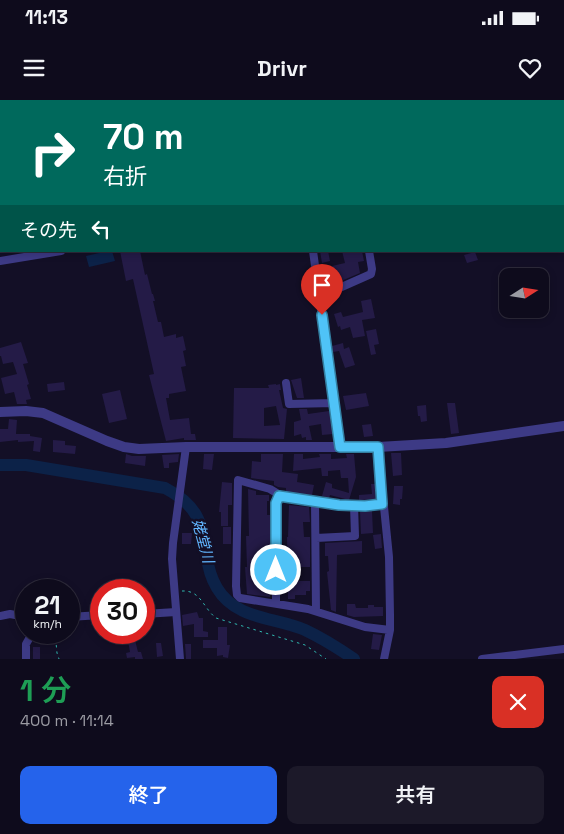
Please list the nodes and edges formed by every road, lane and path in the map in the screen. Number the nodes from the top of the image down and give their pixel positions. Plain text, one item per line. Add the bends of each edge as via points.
1 (54, 252) edge
2 (313, 252) edge
3 (369, 252) edge
4 (0, 260) edge
5 (319, 297) junction
6 (286, 383) dead end
7 (334, 403) junction
8 (0, 412) edge
9 (564, 426) edge
10 (186, 447) junction
11 (340, 447) junction
12 (378, 447) junction
13 (279, 496) junction
14 (315, 501) junction
15 (382, 504) junction
16 (354, 505) junction
17 (316, 538) junction
18 (175, 591) junction
19 (276, 604) junction
20 (316, 611) junction
21 (176, 612) junction
22 (155, 613) edge
23 (15, 615) edge
24 (0, 616) edge
25 (390, 630) junction
26 (26, 644) edge
27 (57, 644) edge
28 (564, 649) edge
29 (26, 659) edge
30 (59, 659) edge
31 (180, 659) edge
32 (326, 659) edge
33 (384, 659) edge
34 (482, 659) edge

1 - 4 street
2 - 5 street
3 - 5 street via 371,274
5 - 7 street
6 - 7 street via 289,404
7 - 11 street
8 - 10 street via 36,411 124,447
9 - 12 street via 446,443
10 - 11 street
10 - 18 street via 173,543
11 - 12 street
12 - 15 street
13 - 14 street
13 - 19 street via 276,503
13 - 19 street via 256,484 237,482 237,595
14 - 16 street
14 - 17 street
15 - 16 street
15 - 25 street via 389,557
16 - 17 street via 355,536
17 - 20 street
18 - 21 street
18 - 32 path via 195,593 216,618 305,645
19 - 20 street
20 - 25 street via 366,627
21 - 22 street
21 - 31 street
23 - 24 street
25 - 33 street
26 - 29 street
27 - 30 path
28 - 34 street

